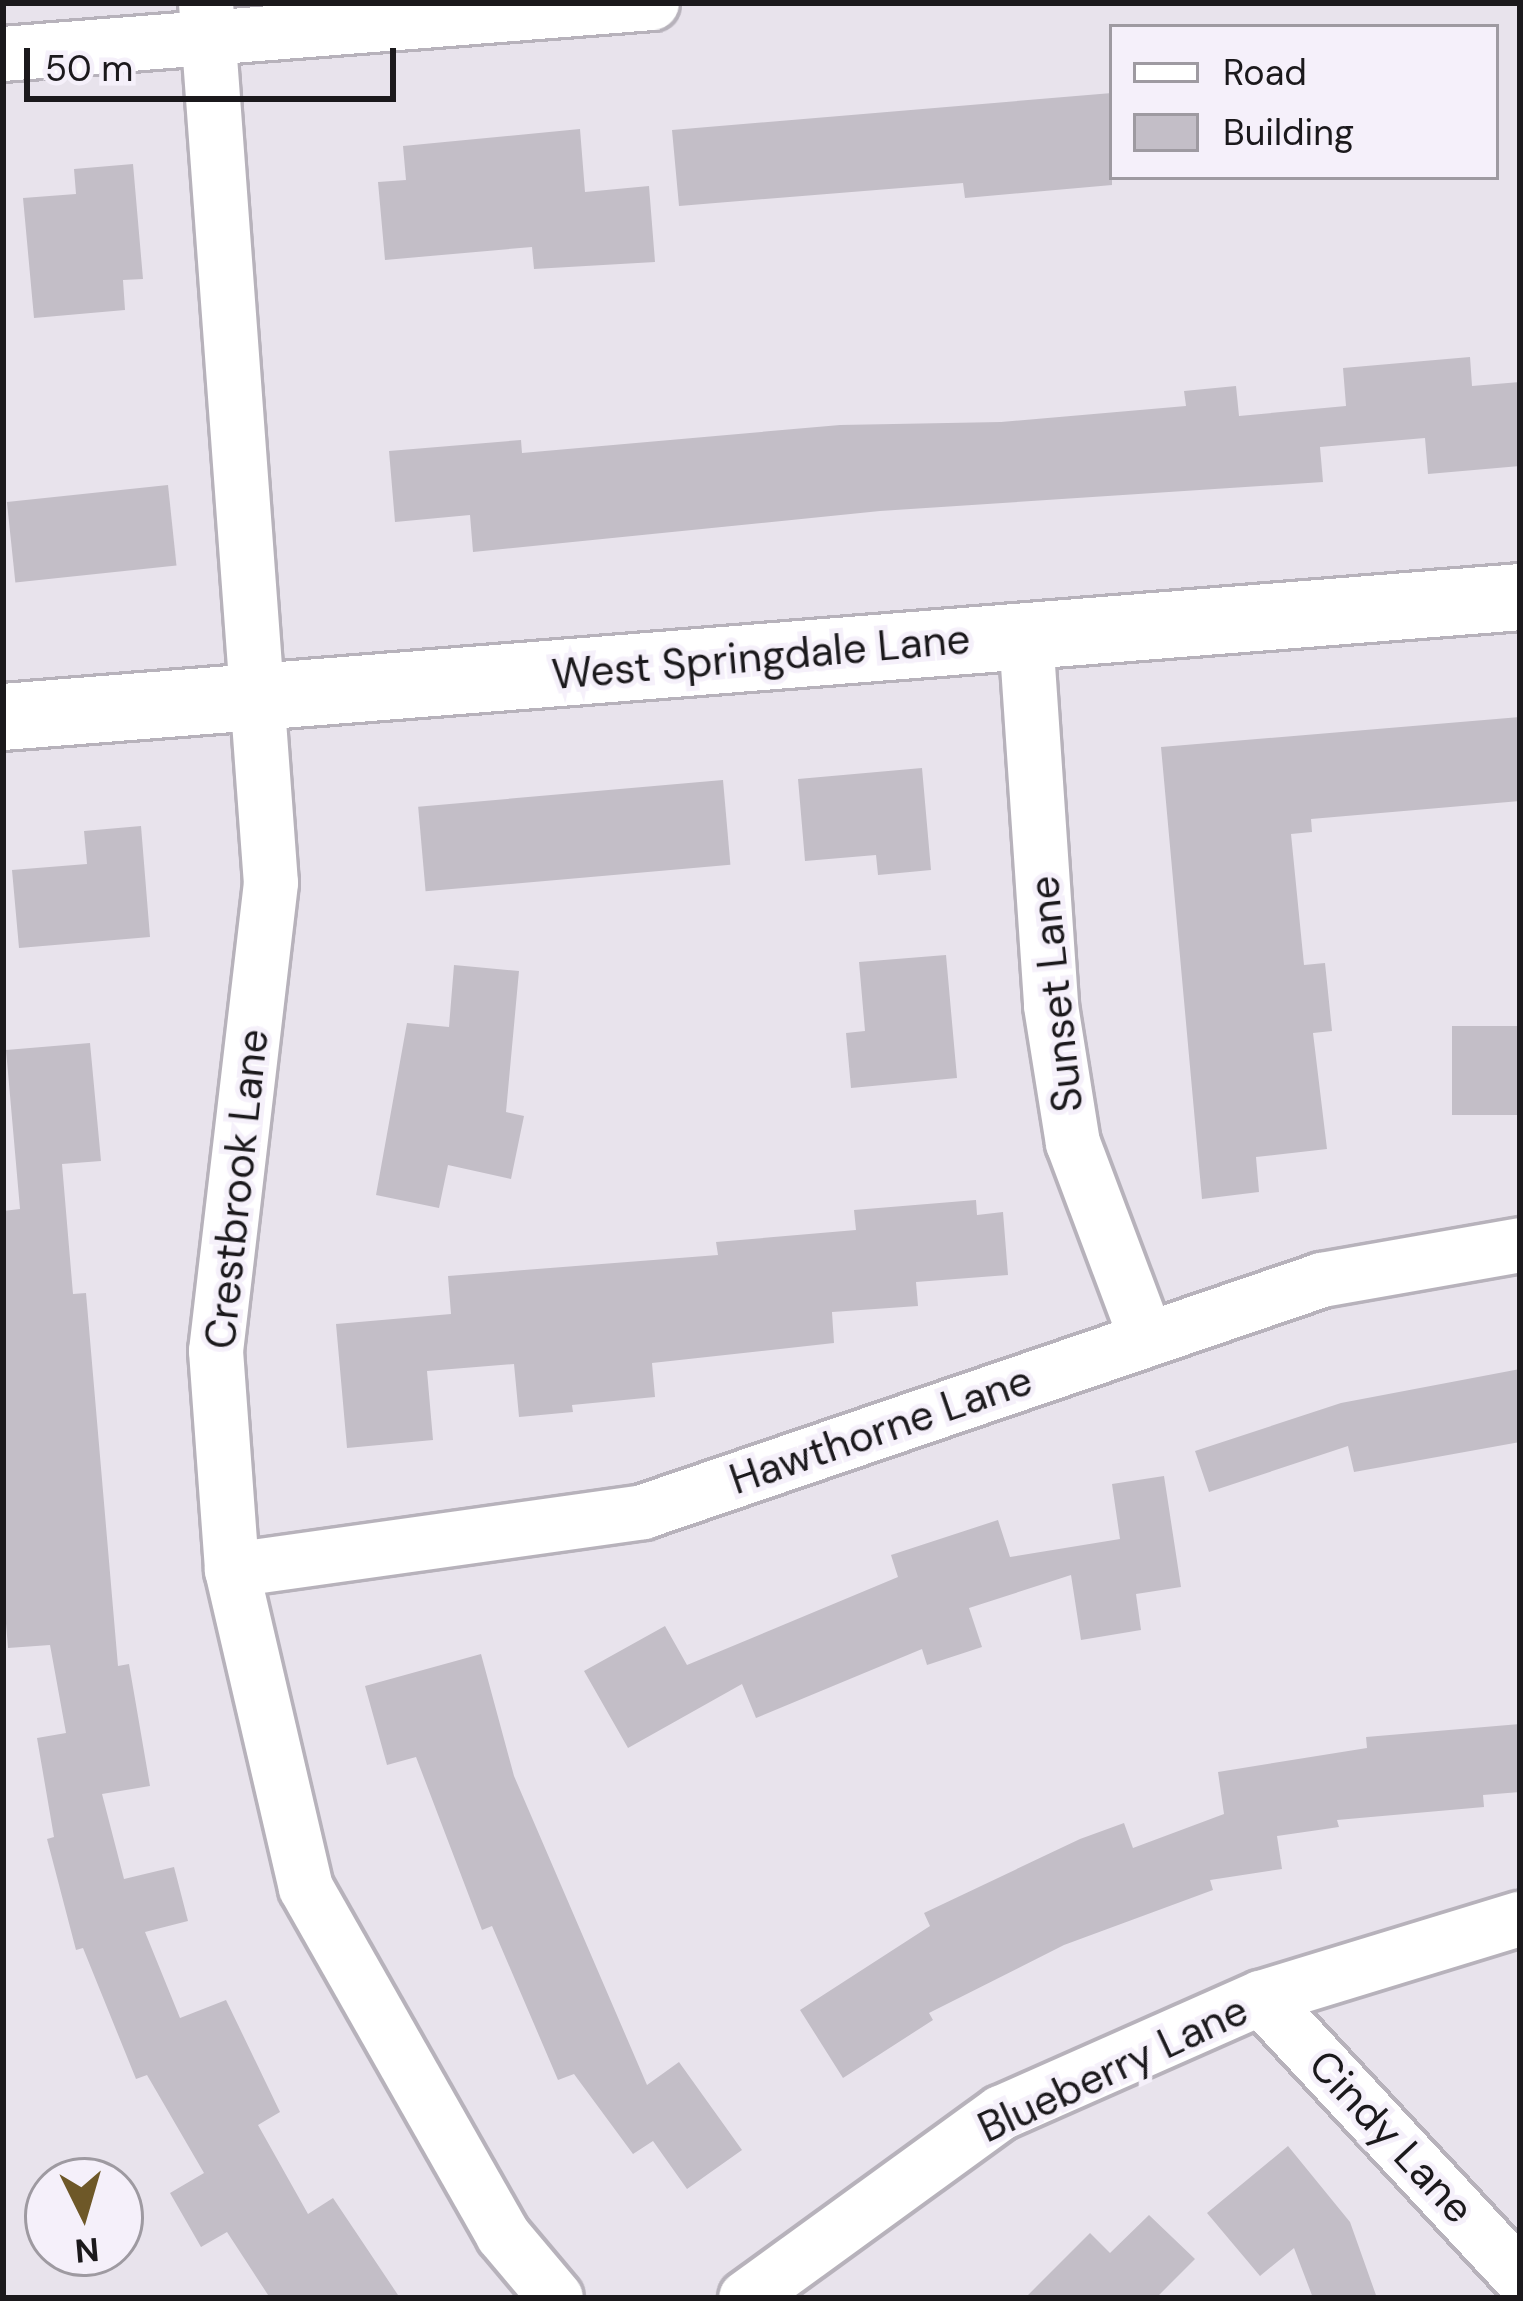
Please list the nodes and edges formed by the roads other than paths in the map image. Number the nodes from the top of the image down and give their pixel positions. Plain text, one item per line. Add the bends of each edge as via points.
1 (652, 3) edge
2 (207, 20) edge
3 (3, 54) edge
4 (1520, 597) edge
5 (1026, 636) junction
6 (262, 696) junction
7 (3, 717) edge
8 (1520, 1245) edge
9 (1147, 1340) junction
10 (232, 1570) junction
11 (1520, 1919) edge
12 (1261, 1998) junction
13 (1520, 2277) edge
14 (556, 2298) edge
15 (746, 2298) edge

1 - 2 street
2 - 3 street
2 - 6 street, Crestbrook Lane
4 - 5 street, West Springdale Lane
5 - 6 street, West Springdale Lane
5 - 9 street, Sunset Lane via 1052,1006 1073,1143
6 - 7 street, West Springdale Lane
6 - 10 street, Crestbrook Lane via 271,883 216,1351
8 - 9 street, Hawthorne Lane via 1322,1280
9 - 10 street, Hawthorne Lane via 643,1512
10 - 14 street, Crestbrook Lane via 306,1888 503,2235
11 - 12 street, Blueberry Lane
12 - 13 street, Cindy Lane
12 - 15 street, Blueberry Lane via 1001,2113

